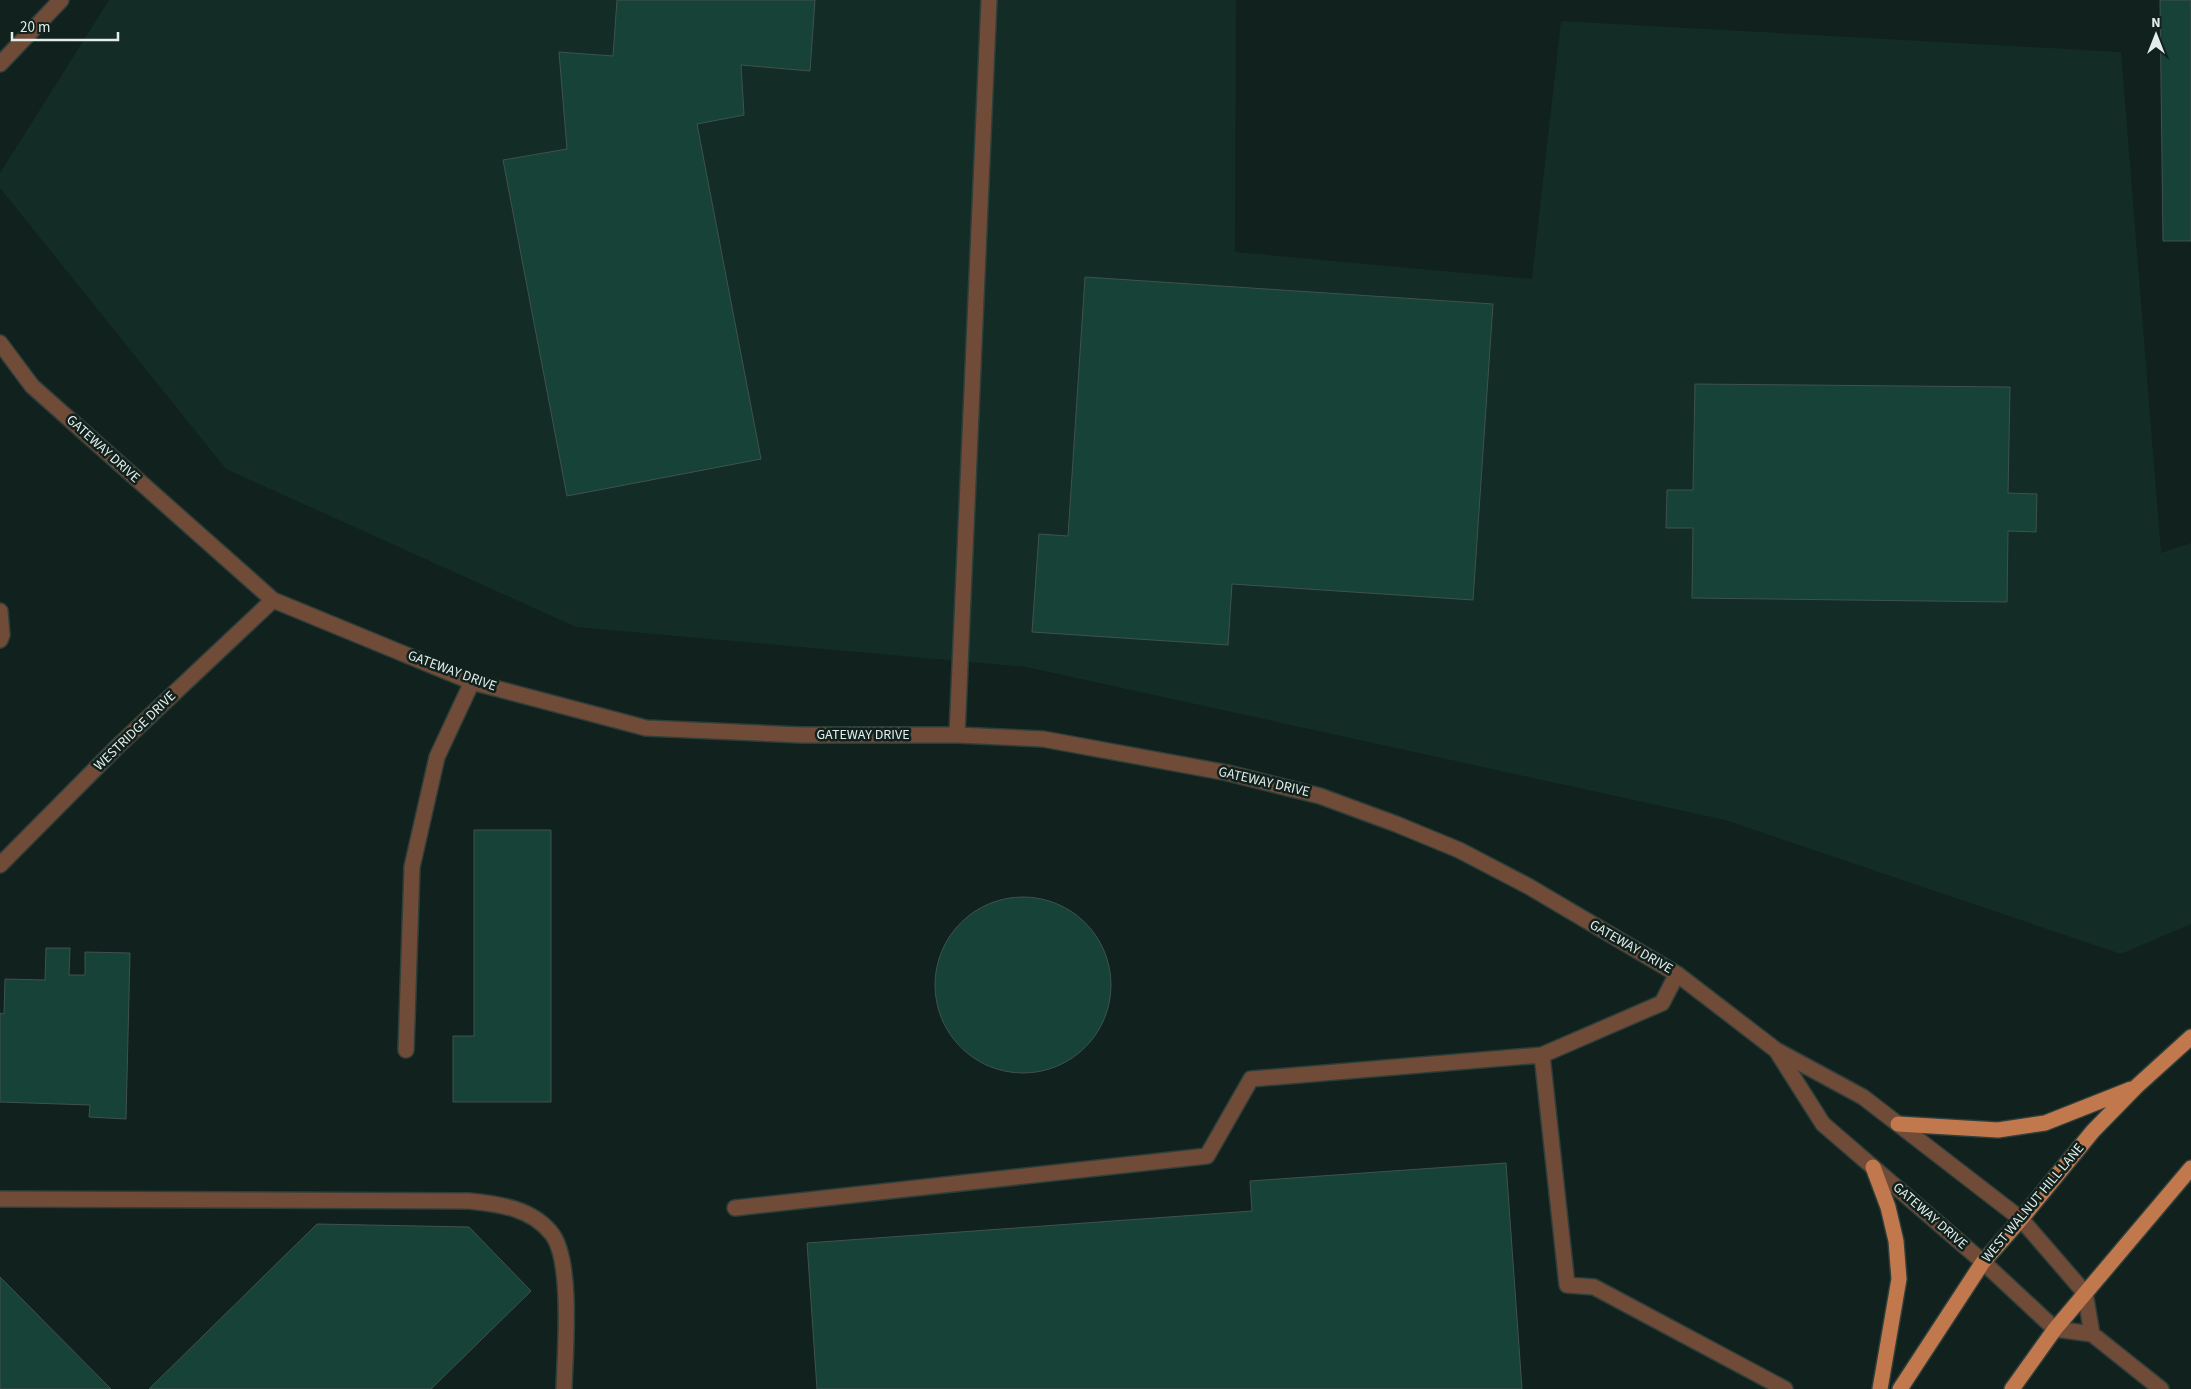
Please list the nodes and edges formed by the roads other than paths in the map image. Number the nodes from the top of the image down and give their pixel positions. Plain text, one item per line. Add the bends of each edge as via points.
1 (61, 0) edge
2 (989, 0) edge
3 (0, 64) edge
4 (0, 343) edge
5 (272, 600) junction
6 (0, 612) edge
7 (0, 640) edge
8 (472, 682) junction
9 (957, 735) junction
10 (0, 865) edge
11 (1678, 974) junction
12 (2191, 1037) edge
13 (406, 1050) dead end
14 (1776, 1050) junction
15 (1542, 1055) junction
16 (2137, 1086) junction
17 (1898, 1124) junction
18 (1873, 1167) junction
19 (2191, 1168) edge
20 (0, 1199) edge
21 (735, 1208) dead end
22 (2021, 1219) junction
23 (1983, 1262) junction
24 (2085, 1293) junction
25 (2056, 1329) junction
26 (2092, 1334) junction
27 (564, 1389) edge
28 (1786, 1389) edge
29 (1880, 1389) edge
30 (1900, 1389) edge
31 (2012, 1389) edge
32 (2161, 1389) edge

1 - 3 street
2 - 9 street
4 - 5 street, GATEWAY DRIVE via 32,386
5 - 8 street, GATEWAY DRIVE
5 - 10 street, WESTRIDGE DRIVE via 118,746
6 - 7 street
8 - 9 street, GATEWAY DRIVE via 646,728 801,735
8 - 13 street via 438,757 412,867
9 - 11 street, GATEWAY DRIVE via 1043,739 1228,773 1320,796 1459,850 1528,886
11 - 14 street, GATEWAY DRIVE
11 - 15 street via 1662,1003
12 - 16 main road, WEST WALNUT HILL LANE
14 - 17 street, GATEWAY DRIVE via 1863,1098
14 - 18 street, GATEWAY DRIVE via 1823,1124
15 - 21 street via 1251,1079 1207,1156
15 - 28 street via 1566,1285 1594,1287
16 - 17 main road via 2045,1123 1998,1130
16 - 22 main road, WEST WALNUT HILL LANE via 2093,1131
17 - 22 street, GATEWAY DRIVE
18 - 23 street, GATEWAY DRIVE
18 - 29 main road via 1896,1241 1899,1279
19 - 24 main road
20 - 27 street via 459,1201 503,1204 531,1216 552,1235 564,1267
22 - 23 main road, WEST WALNUT HILL LANE
22 - 24 street, GATEWAY DRIVE
23 - 25 street, GATEWAY DRIVE
23 - 30 main road, WEST WALNUT HILL LANE
24 - 25 main road
24 - 26 street
25 - 26 street
25 - 31 main road
26 - 32 street

